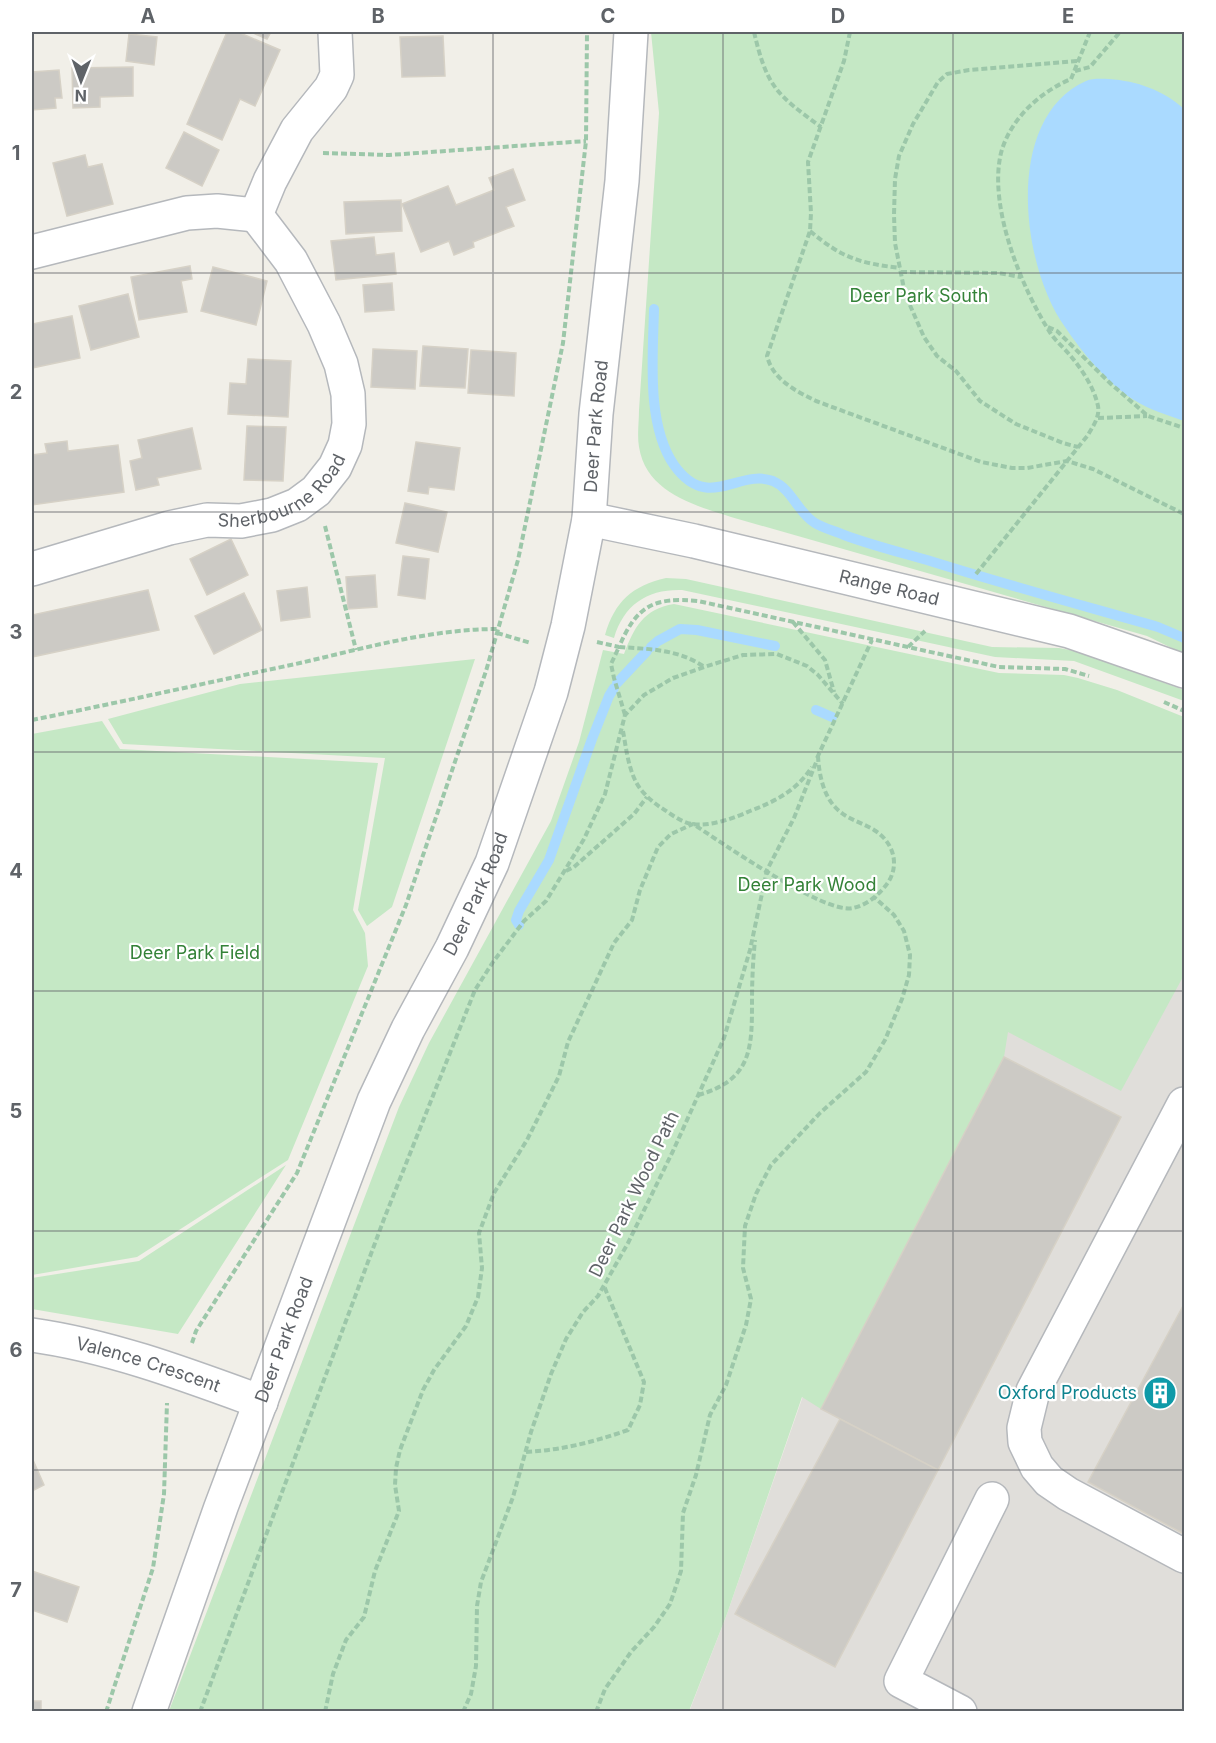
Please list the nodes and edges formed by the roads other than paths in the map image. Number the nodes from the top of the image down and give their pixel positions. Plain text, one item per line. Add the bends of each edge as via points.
1 (334, 32) edge
2 (631, 32) edge
3 (256, 215) junction
4 (32, 249) edge
5 (589, 519) junction
6 (32, 569) edge
7 (1185, 671) edge
8 (1185, 1104) edge
9 (32, 1335) edge
10 (261, 1402) junction
11 (992, 1499) dead end
12 (1185, 1556) edge
13 (149, 1712) edge
14 (960, 1712) edge

1 - 3 street via 337,75 297,130
2 - 5 street, Deer Park Road via 622,181 596,414
3 - 4 street via 187,213
3 - 6 street, Sherbourne Road via 291,261 341,364 349,424 335,467 316,491 297,505 272,515 207,520 169,528
5 - 7 street, Range Road via 1069,631
5 - 10 street, Deer Park Road via 551,692 492,863 374,1101
8 - 12 street via 1033,1391 1024,1428 1029,1453 1049,1481
9 - 10 street, Valence Crescent via 181,1374
10 - 13 street, Deer Park Road
11 - 14 street via 901,1681

